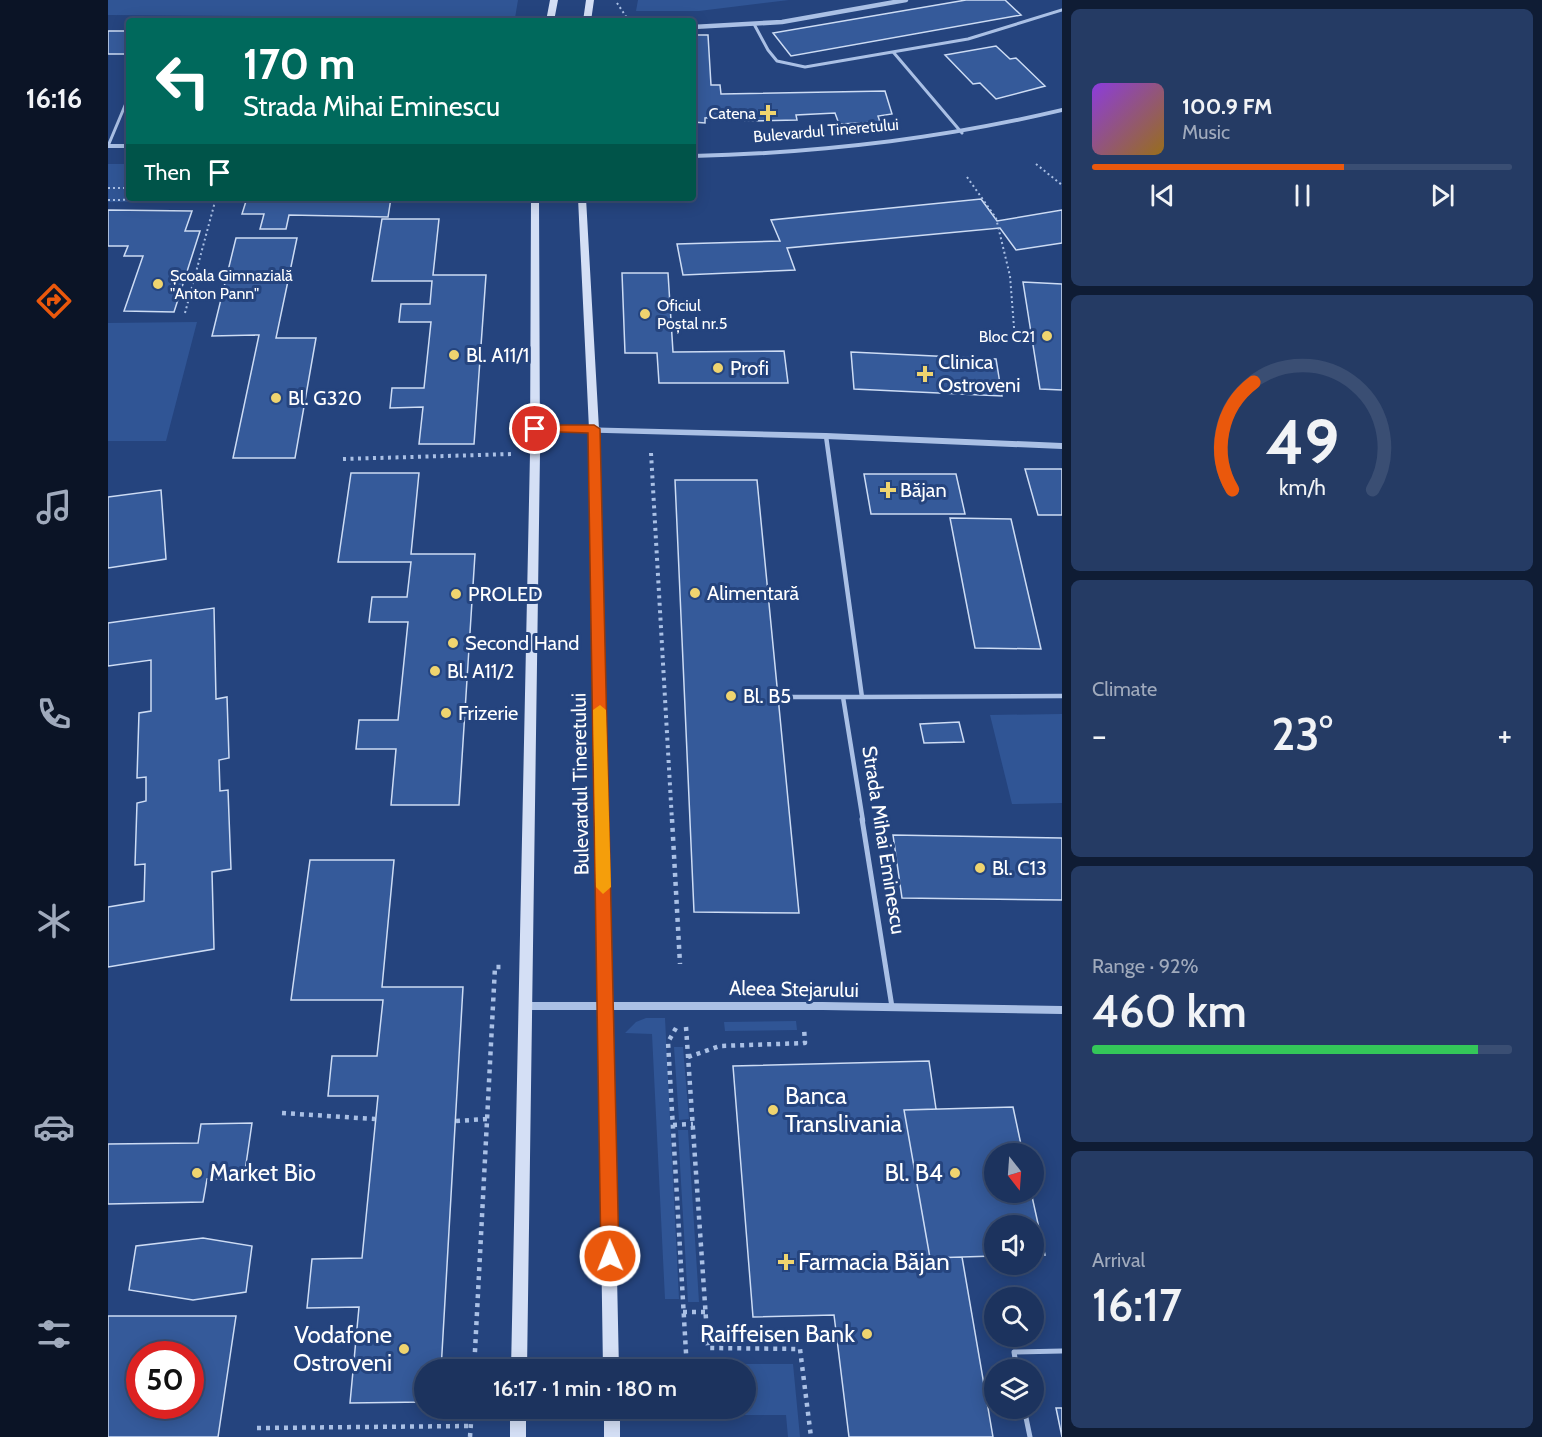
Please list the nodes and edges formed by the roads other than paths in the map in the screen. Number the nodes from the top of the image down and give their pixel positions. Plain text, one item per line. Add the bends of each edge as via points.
1 (554, 0) edge
2 (590, 0) edge
3 (906, 0) edge
4 (1062, 10) edge
5 (551, 18) edge
6 (587, 18) edge
7 (754, 24) junction
8 (696, 27) edge
9 (894, 53) junction
10 (126, 103) edge
11 (1062, 111) edge
12 (962, 133) junction
13 (108, 146) edge
14 (126, 146) edge
15 (696, 156) edge
16 (535, 201) edge
17 (582, 201) edge
18 (535, 429) junction
19 (594, 429) junction
20 (826, 436) junction
21 (1062, 446) edge
22 (1062, 696) edge
23 (791, 697) dead end
24 (843, 697) junction
25 (862, 697) junction
26 (606, 1005) junction
27 (525, 1006) junction
28 (892, 1007) junction
29 (1062, 1010) edge
30 (1062, 1352) edge
31 (519, 1359) edge
32 (611, 1359) edge
33 (1015, 1359) edge
34 (518, 1419) edge
35 (612, 1419) edge
36 (1026, 1419) edge
37 (518, 1437) edge
38 (612, 1437) edge
39 (1030, 1437) edge

1 - 5 main road
2 - 6 main road
3 - 7 street
4 - 9 lane via 1001,31
7 - 8 street
7 - 9 lane via 774,59 787,67
9 - 12 lane
10 - 13 lane
11 - 12 street, Bulevardul Tineretului
12 - 15 street, Bulevardul Tineretului via 830,150
13 - 14 street
16 - 18 main road
17 - 19 main road, Bulevardul Tineretului
18 - 19 street
18 - 27 main road
19 - 20 street
19 - 26 main road, Bulevardul Tineretului
20 - 21 street
20 - 25 lane
22 - 25 lane
23 - 24 lane
24 - 25 lane
24 - 28 lane, Strada Mihai Eminescu
26 - 27 street, Aleea Stejarului
26 - 28 street, Aleea Stejarului
26 - 32 main road, Bulevardul Tineretului
27 - 31 main road
28 - 29 street, Aleea Stejarului
30 - 33 lane via 1014,1352
34 - 37 main road
35 - 38 main road
36 - 39 lane

